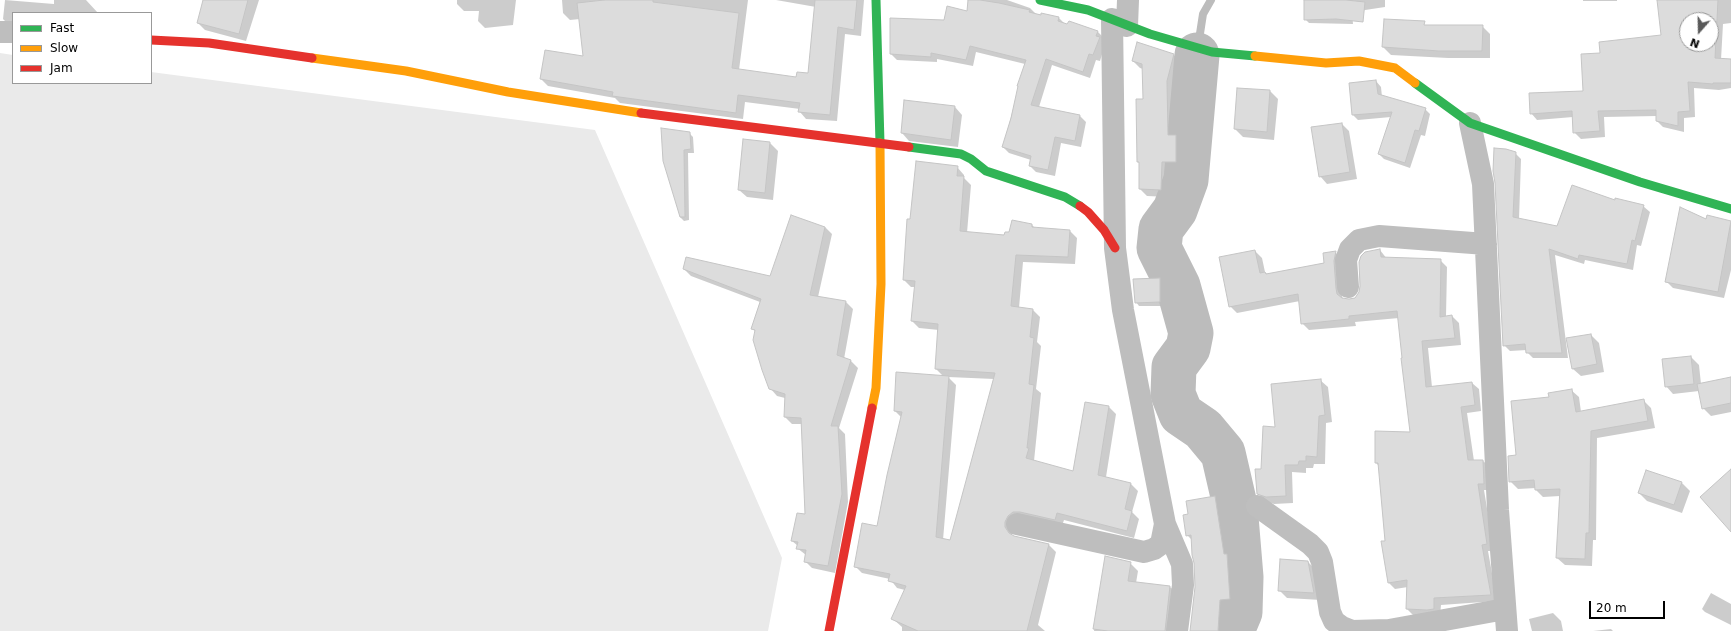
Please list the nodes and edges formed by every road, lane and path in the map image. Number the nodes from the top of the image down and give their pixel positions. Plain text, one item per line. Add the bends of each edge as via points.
1 (876, 0) edge
2 (1040, 0) edge
3 (1128, 0) edge
4 (1120, 22) junction
5 (0, 32) edge
6 (12, 32) edge
7 (152, 40) edge
8 (1470, 123) junction
9 (880, 143) junction
10 (1731, 209) edge
11 (1486, 244) junction
12 (1115, 248) junction
13 (1348, 287) dead end
14 (1257, 506) dead end
15 (1017, 524) dead end
16 (1165, 524) junction
17 (1505, 610) junction
18 (829, 631) edge
19 (1177, 631) edge
20 (1507, 631) edge

1 - 9 street
2 - 4 street via 1088,10
3 - 4 street
4 - 8 street via 1150,34 1212,52 1326,63 1359,61 1395,68
4 - 12 street
5 - 6 street
7 - 9 street via 209,43 390,69 508,92 632,112
8 - 10 street via 1640,182
8 - 11 street via 1483,184
9 - 12 street via 961,154 986,171 1065,197 1088,212
9 - 18 street via 881,284 876,388
11 - 13 street via 1379,236 1359,240 1350,249 1346,260
11 - 17 street
12 - 16 street via 1123,310
14 - 17 street via 1318,552 1330,612 1334,621 1342,627 1352,631 1388,630
15 - 16 street via 1144,552 1161,544
16 - 19 street via 1182,564 1183,585
17 - 20 street

